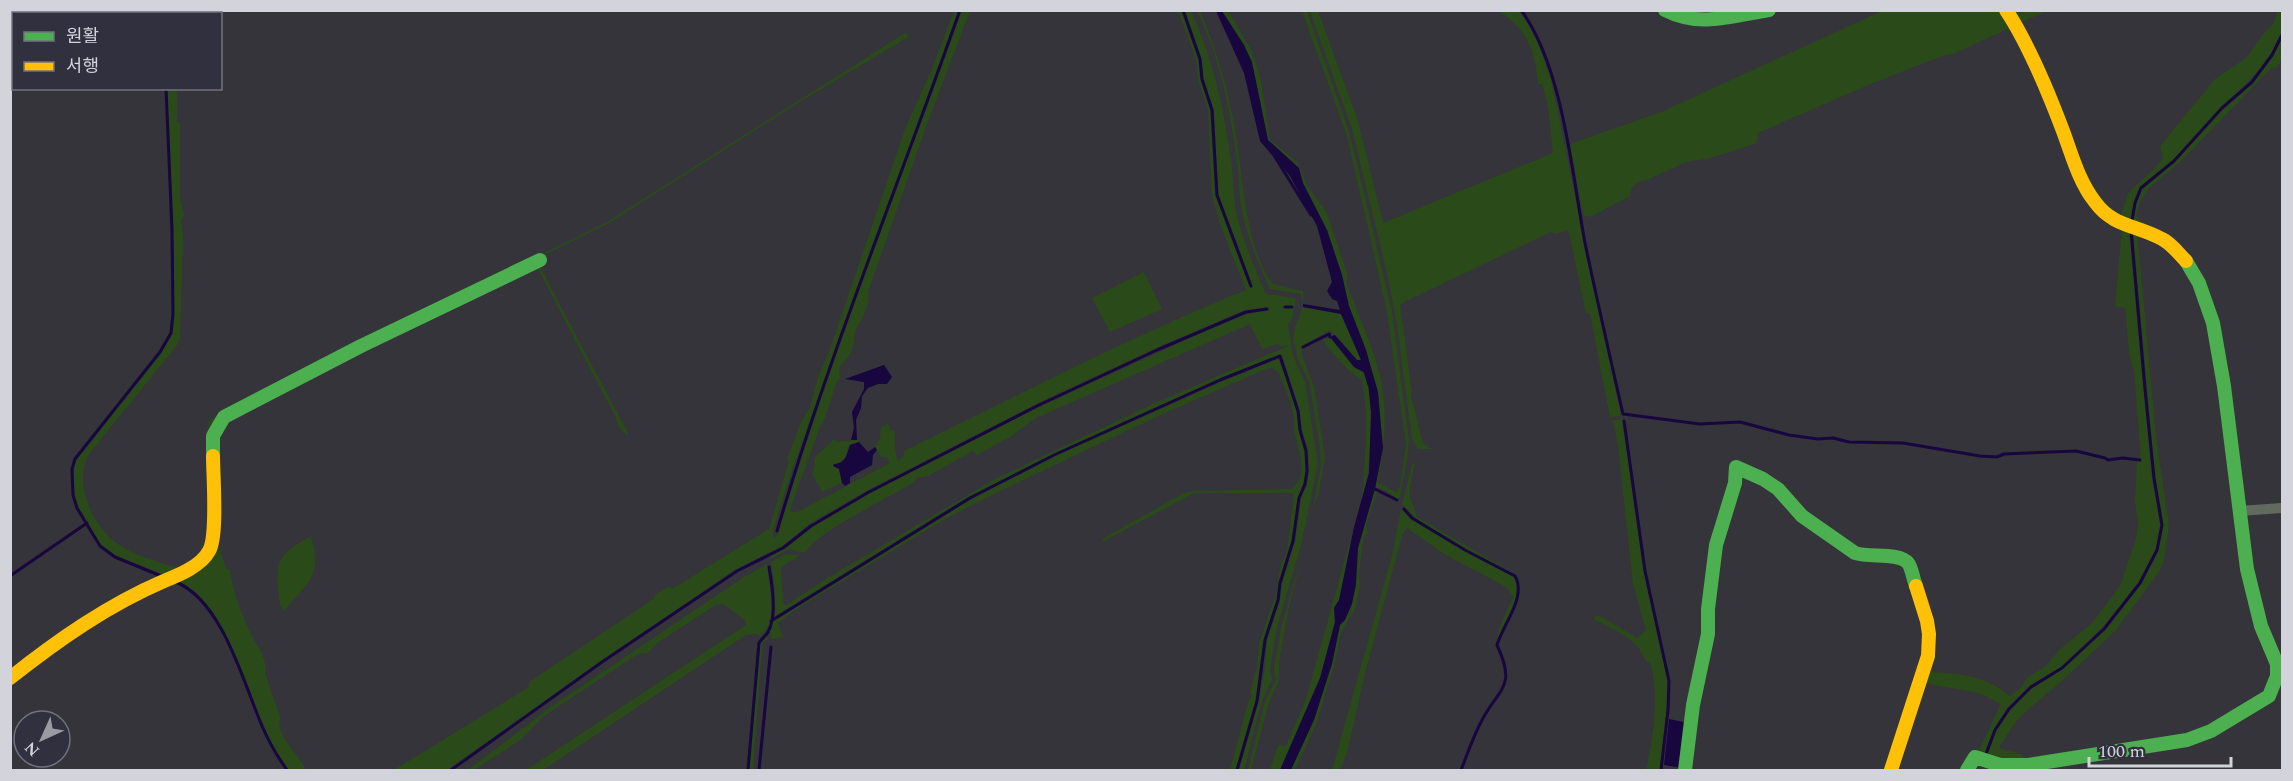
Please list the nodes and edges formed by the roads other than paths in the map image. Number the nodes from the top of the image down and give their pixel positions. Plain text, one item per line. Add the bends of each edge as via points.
1 (1665, 10) edge
2 (1769, 10) edge
3 (2006, 10) edge
4 (540, 260) dead end
5 (2283, 508) edge
6 (2239, 511) junction
7 (2278, 661) edge
8 (10, 678) edge
9 (2277, 690) edge
10 (1685, 771) edge
11 (1891, 771) edge
12 (1967, 771) edge

1 - 2 street via 1701,21
3 - 6 street via 2029,53 2088,193 2108,217 2171,244 2190,265 2199,283 2213,323
4 - 8 street via 224,417 213,436 213,538 205,557 189,569 94,616
5 - 6 street
6 - 7 street via 2253,599
7 - 9 street
9 - 12 street via 2211,731 2187,740 2043,764 2013,766 1975,758
10 - 11 street via 1693,705 1708,634 1716,545 1735,483 1736,467 1778,489 1802,516 1855,553 1900,556 1908,563 1927,621 1928,656

